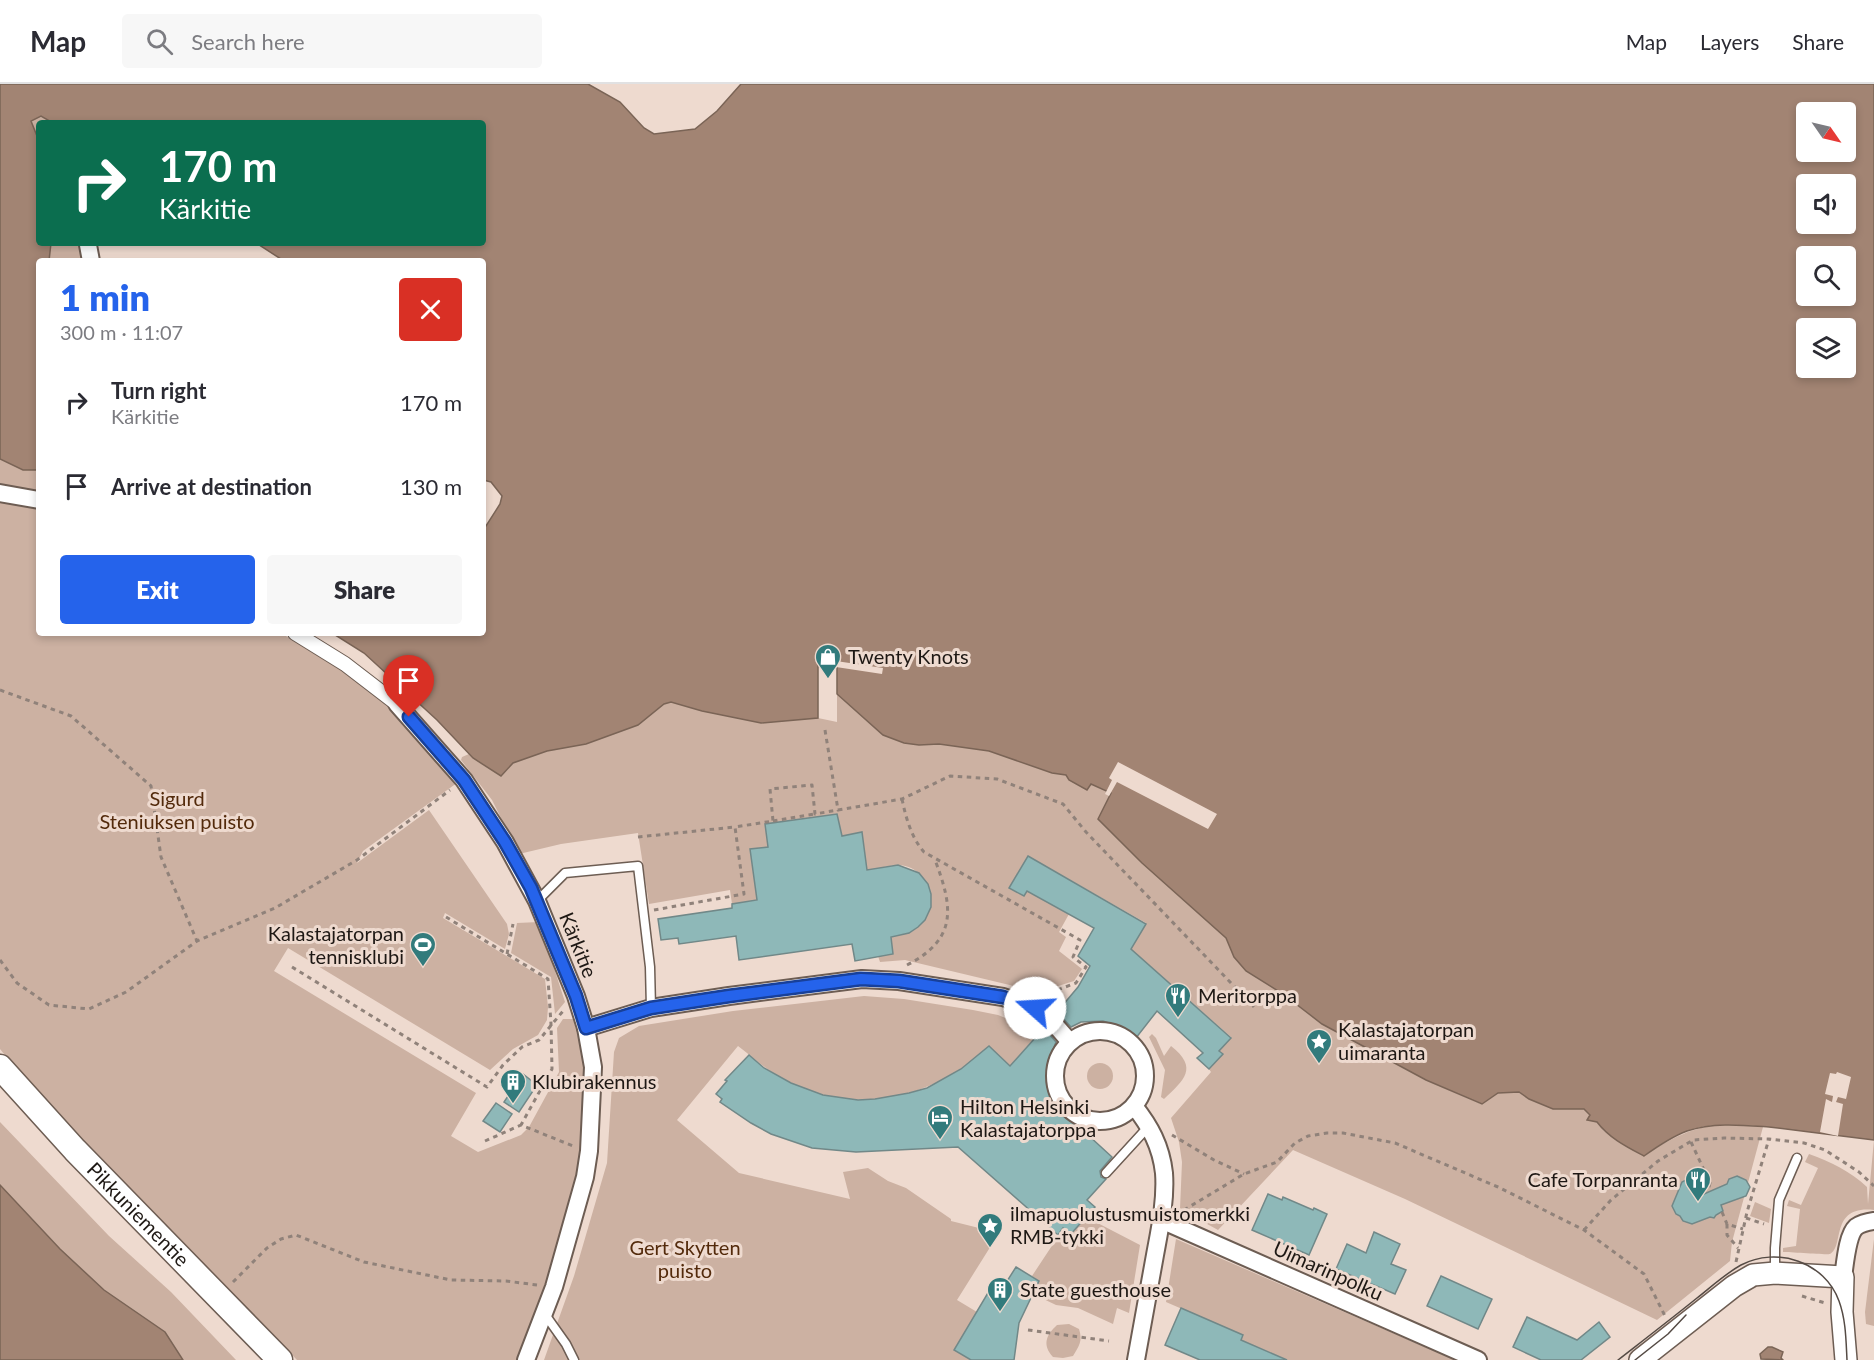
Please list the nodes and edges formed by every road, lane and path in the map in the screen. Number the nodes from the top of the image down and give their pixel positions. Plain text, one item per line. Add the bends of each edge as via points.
1 (0, 493) edge
2 (36, 499) edge
3 (301, 636) edge
4 (0, 690) edge
5 (397, 704) joint
6 (825, 730) dead end
7 (464, 780) junction
8 (902, 799) junction
9 (838, 810) junction
10 (814, 814) junction
11 (774, 821) junction
12 (735, 827) junction
13 (638, 837) dead end
14 (934, 858) junction
15 (537, 900) junction
16 (650, 911) dead end
17 (446, 917) dead end
18 (513, 924) dead end
19 (197, 941) junction
20 (507, 954) junction
21 (0, 960) edge
22 (906, 966) dead end
23 (292, 967) dead end
24 (576, 996) junction
25 (1039, 997) dead end
26 (1254, 1007) dead end
27 (651, 1008) junction
28 (552, 1024) junction
29 (586, 1028) junction
30 (1070, 1042) junction
31 (0, 1067) edge
32 (1134, 1106) junction
33 (521, 1125) junction
34 (1150, 1126) junction
35 (1173, 1136) dead end
36 (1769, 1139) junction
37 (485, 1141) dead end
38 (1691, 1142) junction
39 (590, 1151) junction
40 (1797, 1158) dead end
41 (1106, 1173) dead end
42 (1244, 1174) junction
43 (1874, 1186) edge
44 (1708, 1191) dead end
45 (1722, 1212) dead end
46 (1178, 1214) dead end
47 (1746, 1218) junction
48 (1161, 1220) junction
49 (1874, 1221) edge
50 (1727, 1224) junction
51 (1743, 1229) junction
52 (1776, 1229) junction
53 (1584, 1230) junction
54 (1739, 1249) junction
55 (1737, 1262) dead end
56 (1775, 1274) junction
57 (1843, 1277) junction
58 (232, 1283) dead end
59 (554, 1287) junction
60 (1794, 1295) dead end
61 (1825, 1303) dead end
62 (544, 1313) junction
63 (1665, 1316) dead end
64 (1028, 1330) dead end
65 (1109, 1341) dead end
66 (280, 1360) edge
67 (526, 1360) edge
68 (574, 1360) edge
69 (1136, 1360) edge
70 (1478, 1360) edge
71 (1640, 1360) edge
72 (1846, 1360) edge

1 - 2 street
3 - 5 street, Kärkitie
4 - 19 path via 71,716 151,786 161,857
5 - 7 street, Kärkitie
6 - 9 path
7 - 15 street, Kärkitie
7 - 19 path via 357,860 274,908
8 - 9 path
8 - 14 path via 917,843
8 - 26 path via 950,776 997,779 1063,804
9 - 10 path
10 - 11 path
10 - 11 path via 812,784 770,789
11 - 12 path
12 - 13 path
12 - 16 path via 744,894
14 - 22 path via 949,904 946,926 939,941
14 - 25 path via 1080,940 1073,957 1086,967 1076,983
15 - 24 street, Kärkitie
15 - 27 lane via 565,873 638,866
17 - 20 path
18 - 20 path
19 - 21 path via 126,992 89,1009 49,1005 17,983
20 - 28 path via 548,979
23 - 28 path via 487,1087 503,1065 522,1047 539,1040
24 - 28 path
24 - 29 street, Kärkitie
27 - 29 street
27 - 30 street via 861,979 899,981 1003,997 1035,1008
28 - 33 path via 552,1069
29 - 39 street, Kärkitie via 593,1066
30 - 32 street via 1088,1032 1102,1030 1119,1035 1134,1046 1145,1069 1145,1082
30 - 32 street via 1061,1053 1055,1074 1059,1095 1066,1106 1077,1115 1101,1121 1113,1120
31 - 66 main road, Pikkuniementie via 75,1150
32 - 34 street
33 - 37 path
33 - 39 path
34 - 41 lane
34 - 48 street via 1164,1171
35 - 42 path
36 - 38 path
36 - 43 path via 1825,1150
36 - 47 path
38 - 44 path via 1710,1183
38 - 53 path via 1650,1168 1611,1200
39 - 59 street, Kärkitie
40 - 52 lane via 1779,1200
42 - 46 path
42 - 53 path via 1276,1162 1308,1136 1343,1133 1395,1143 1498,1187
45 - 50 path
47 - 51 path
47 - 52 path
48 - 69 street
48 - 70 street, Uimarinpolku
49 - 57 street via 1854,1229
50 - 51 path
50 - 54 path via 1727,1235
51 - 54 path
52 - 56 lane
53 - 63 path via 1644,1274
54 - 55 path
56 - 57 street
56 - 71 street via 1753,1275 1734,1286
57 - 72 street
58 - 59 path via 267,1248 296,1235 364,1262 451,1280
59 - 62 street, Kärkitie
60 - 61 path
62 - 67 street, Kärkitie
62 - 68 lane
64 - 65 path

